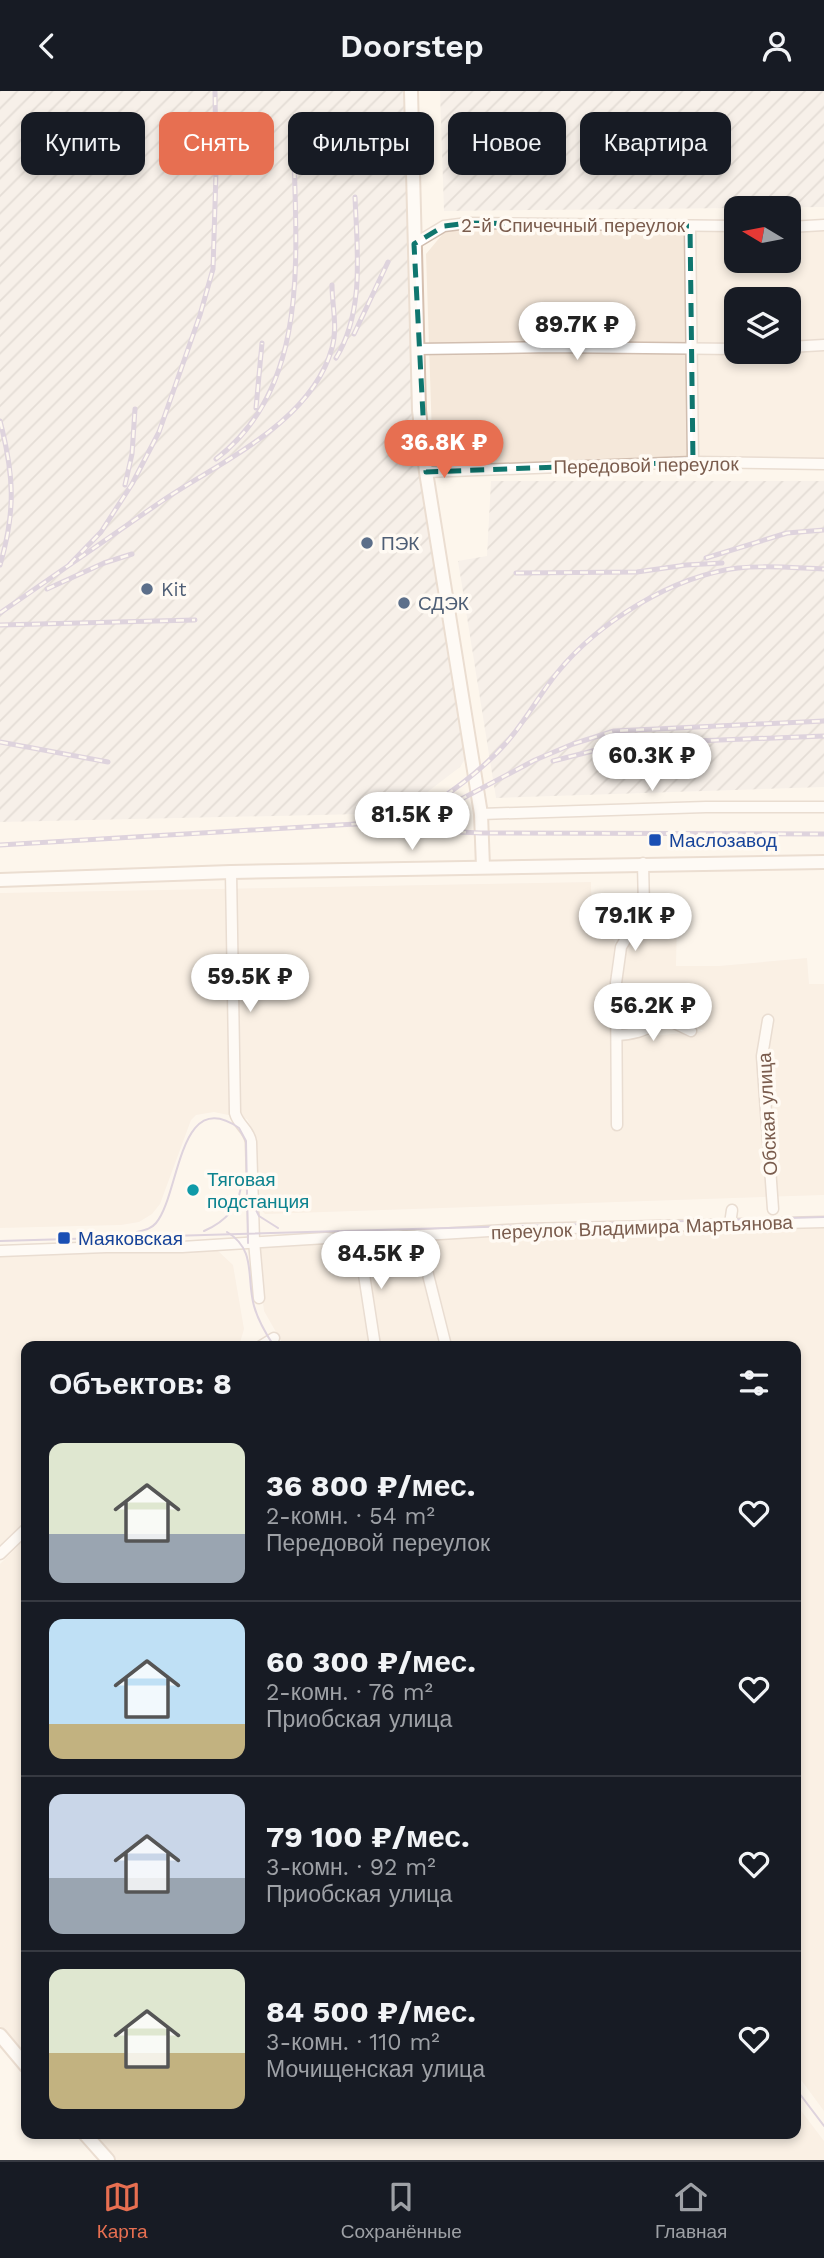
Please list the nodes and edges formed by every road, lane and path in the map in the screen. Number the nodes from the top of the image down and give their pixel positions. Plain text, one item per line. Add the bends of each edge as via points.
1 (411, 91) edge
2 (824, 225) edge
3 (690, 226) junction
4 (724, 226) edge
5 (802, 226) edge
6 (414, 244) junction
7 (824, 345) edge
8 (801, 346) edge
9 (417, 349) junction
10 (691, 349) junction
11 (724, 349) edge
12 (694, 462) junction
13 (824, 464) edge
14 (426, 472) junction
15 (824, 807) edge
16 (481, 814) junction
17 (824, 862) edge
18 (643, 863) junction
19 (483, 867) junction
20 (231, 872) junction
21 (0, 880) edge
22 (768, 1020) dead end
23 (691, 1031) dead end
24 (617, 1035) junction
25 (617, 1125) dead end
26 (773, 1209) dead end
27 (732, 1210) dead end
28 (824, 1222) edge
29 (730, 1224) junction
30 (418, 1235) junction
31 (254, 1241) junction
32 (359, 1241) junction
33 (0, 1251) edge
34 (259, 1299) dead end
35 (274, 1338) dead end
36 (269, 1341) edge
37 (374, 1341) edge
38 (445, 1341) edge
39 (21, 1534) edge
40 (0, 1554) edge
41 (0, 2035) edge
42 (21, 2060) edge
43 (90, 2139) edge
44 (108, 2160) edge

1 - 6 street
2 - 5 street
3 - 4 street, 2-й Спичечный переулок
3 - 6 street, 2-й Спичечный переулок via 468,223 444,226
3 - 10 street
6 - 9 street
7 - 8 street
9 - 10 street
9 - 14 street
10 - 11 street
10 - 12 street
12 - 13 street, Передовой переулок
12 - 14 street, Передовой переулок
14 - 16 street
15 - 16 street
16 - 19 street
17 - 18 street
18 - 19 street
18 - 24 street via 644,908 619,954
19 - 20 street
20 - 21 street
20 - 31 street via 235,1113 251,1137
22 - 26 street, Обская улица via 762,1056
23 - 24 street via 668,1020 638,1034
24 - 25 street
27 - 29 street
28 - 29 street, переулок Владимира Мартьянова
29 - 30 street, переулок Владимира Мартьянова
30 - 32 street, переулок Владимира Мартьянова
30 - 38 street
31 - 32 street, переулок Владимира Мартьянова
31 - 33 street, переулок Владимира Мартьянова
31 - 34 street
32 - 37 street
35 - 36 street
39 - 40 street
41 - 42 street
43 - 44 street

